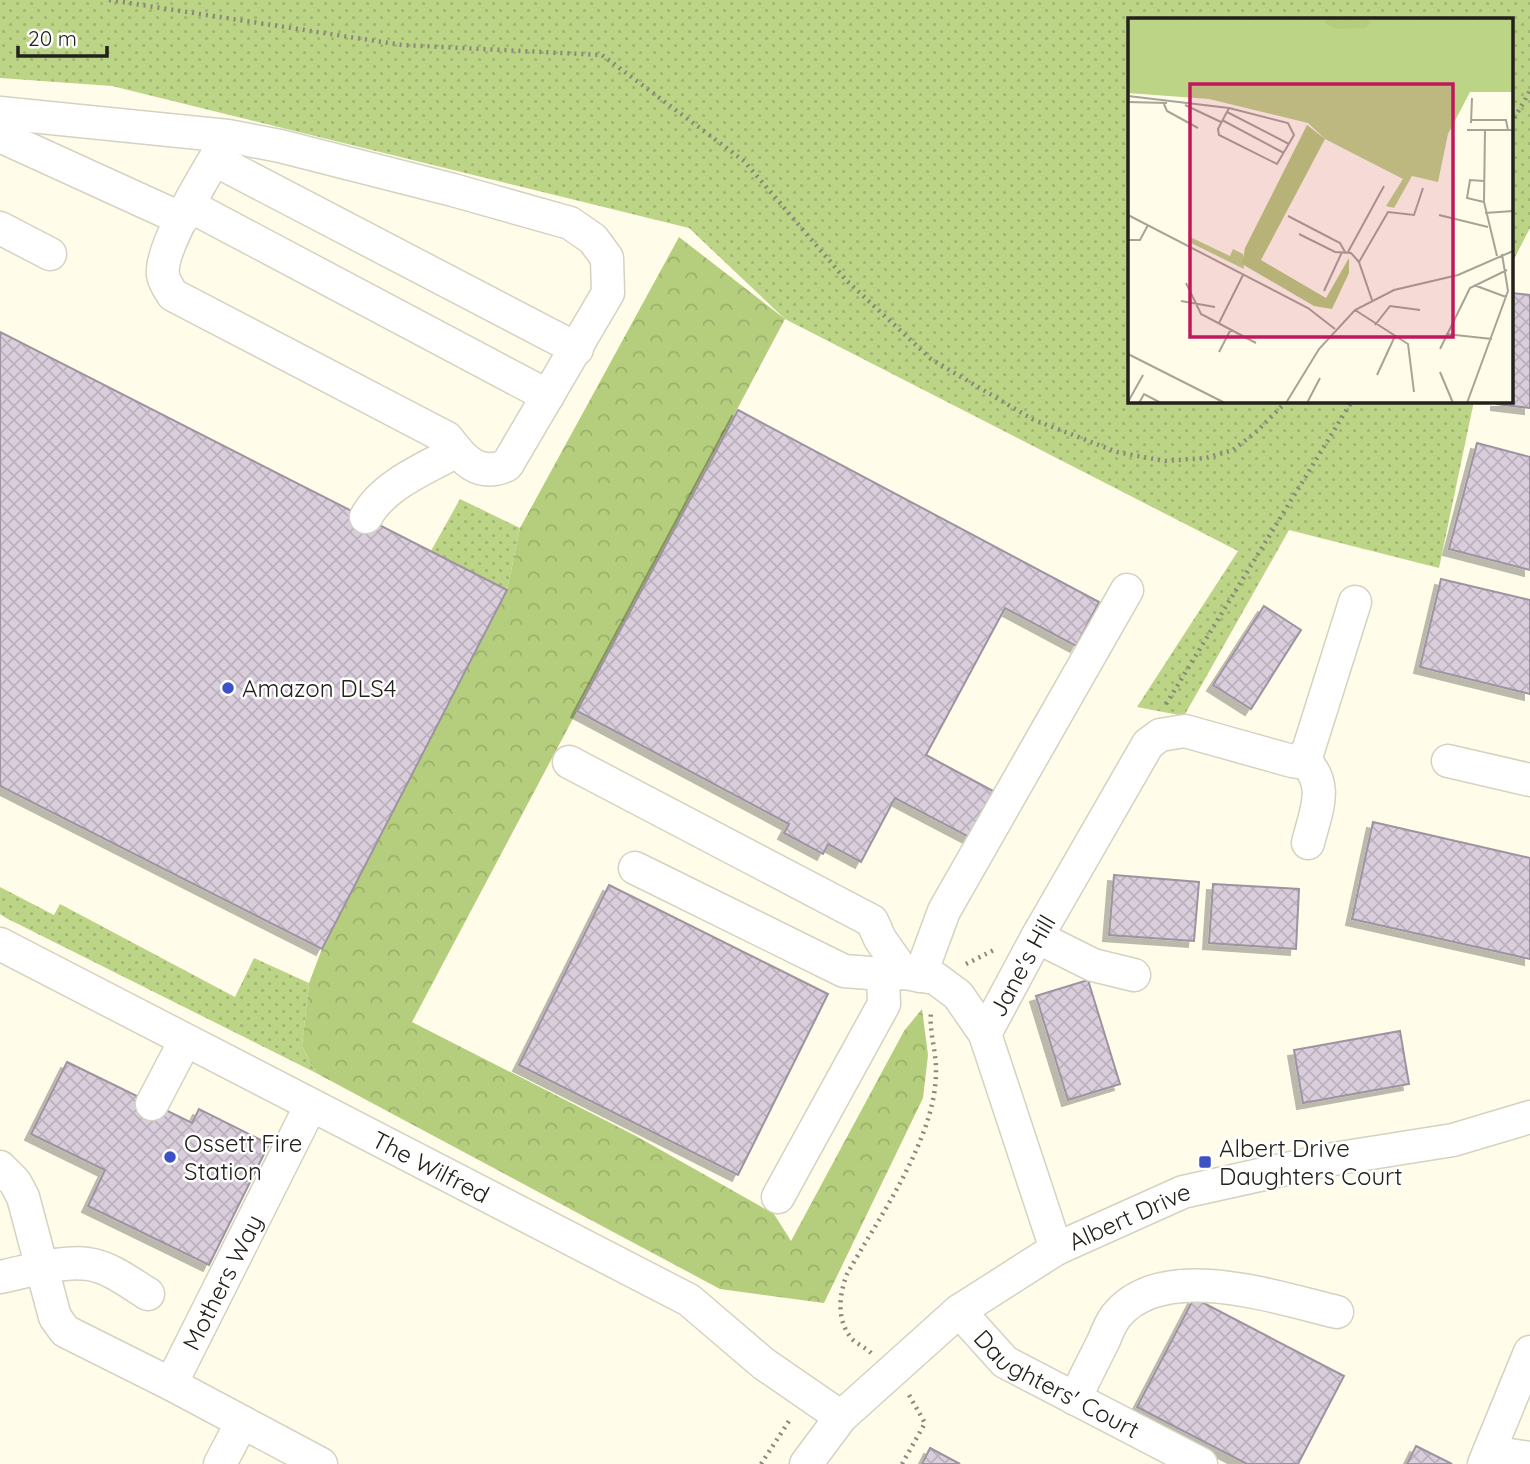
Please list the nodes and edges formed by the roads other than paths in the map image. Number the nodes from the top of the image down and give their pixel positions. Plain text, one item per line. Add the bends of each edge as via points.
1 (0, 113) edge
2 (0, 136) edge
3 (222, 148) junction
4 (186, 212) junction
5 (0, 228) edge
6 (50, 254) dead end
7 (576, 349) junction
8 (548, 396) junction
9 (457, 451) junction
10 (366, 517) dead end
11 (1127, 590) dead end
12 (1355, 602) dead end
13 (1303, 759) junction
14 (1448, 761) dead end
15 (569, 762) dead end
16 (1530, 780) edge
17 (1308, 843) dead end
18 (635, 868) dead end
19 (1037, 937) junction
20 (0, 944) edge
21 (910, 975) junction
22 (1134, 975) dead end
23 (985, 1034) junction
24 (185, 1041) junction
25 (152, 1104) dead end
26 (311, 1105) junction
27 (1530, 1116) edge
28 (0, 1167) edge
29 (778, 1197) dead end
30 (1056, 1249) junction
31 (43, 1268) junction
32 (0, 1277) edge
33 (148, 1294) dead end
34 (959, 1311) junction
35 (1338, 1311) dead end
36 (1530, 1352) edge
37 (171, 1384) junction
38 (1075, 1399) junction
39 (841, 1417) junction
40 (243, 1422) junction
41 (1486, 1458) edge
42 (1530, 1458) edge
43 (1195, 1463) edge
44 (220, 1464) edge
45 (321, 1464) edge
46 (806, 1464) edge

1 - 3 street
2 - 4 street
3 - 4 street
3 - 7 street
3 - 7 street via 320,156 570,223 593,239 607,258 608,293
4 - 8 street
4 - 9 street via 163,261 163,278 173,295 447,438
5 - 6 street
7 - 8 street
8 - 9 street via 508,465 494,471 468,464
9 - 10 street via 386,493
11 - 21 street
12 - 13 street
13 - 17 street via 1317,775 1319,785
13 - 19 street, Jane's Hill via 1292,761 1196,733 1160,736 1148,744
14 - 16 street
15 - 21 street via 872,921 880,939
18 - 21 street via 844,971
19 - 22 street via 1093,965
19 - 23 street, Jane's Hill
20 - 24 street, The Wilfred
21 - 23 street via 958,995
21 - 29 street via 884,1004
23 - 30 street, Jane's Hill
24 - 25 street
24 - 26 street, The Wilfred
26 - 37 street, Mothers Way
26 - 39 street, The Wilfred via 689,1300 764,1364
27 - 30 street, Albert Drive via 1452,1140 1327,1160 1184,1192
28 - 31 street via 23,1197
30 - 34 street, Albert Drive
31 - 32 street
31 - 33 street via 87,1263
31 - 37 street via 55,1318 65,1331
34 - 38 street, Daughters' Court via 1005,1362
34 - 39 street, Albert Drive
35 - 38 street via 1196,1284 1164,1288 1132,1301 1115,1317
36 - 41 street
37 - 40 street
38 - 43 street, Daughters' Court
39 - 46 street, Albert Drive
40 - 44 street
40 - 45 street
41 - 42 street

